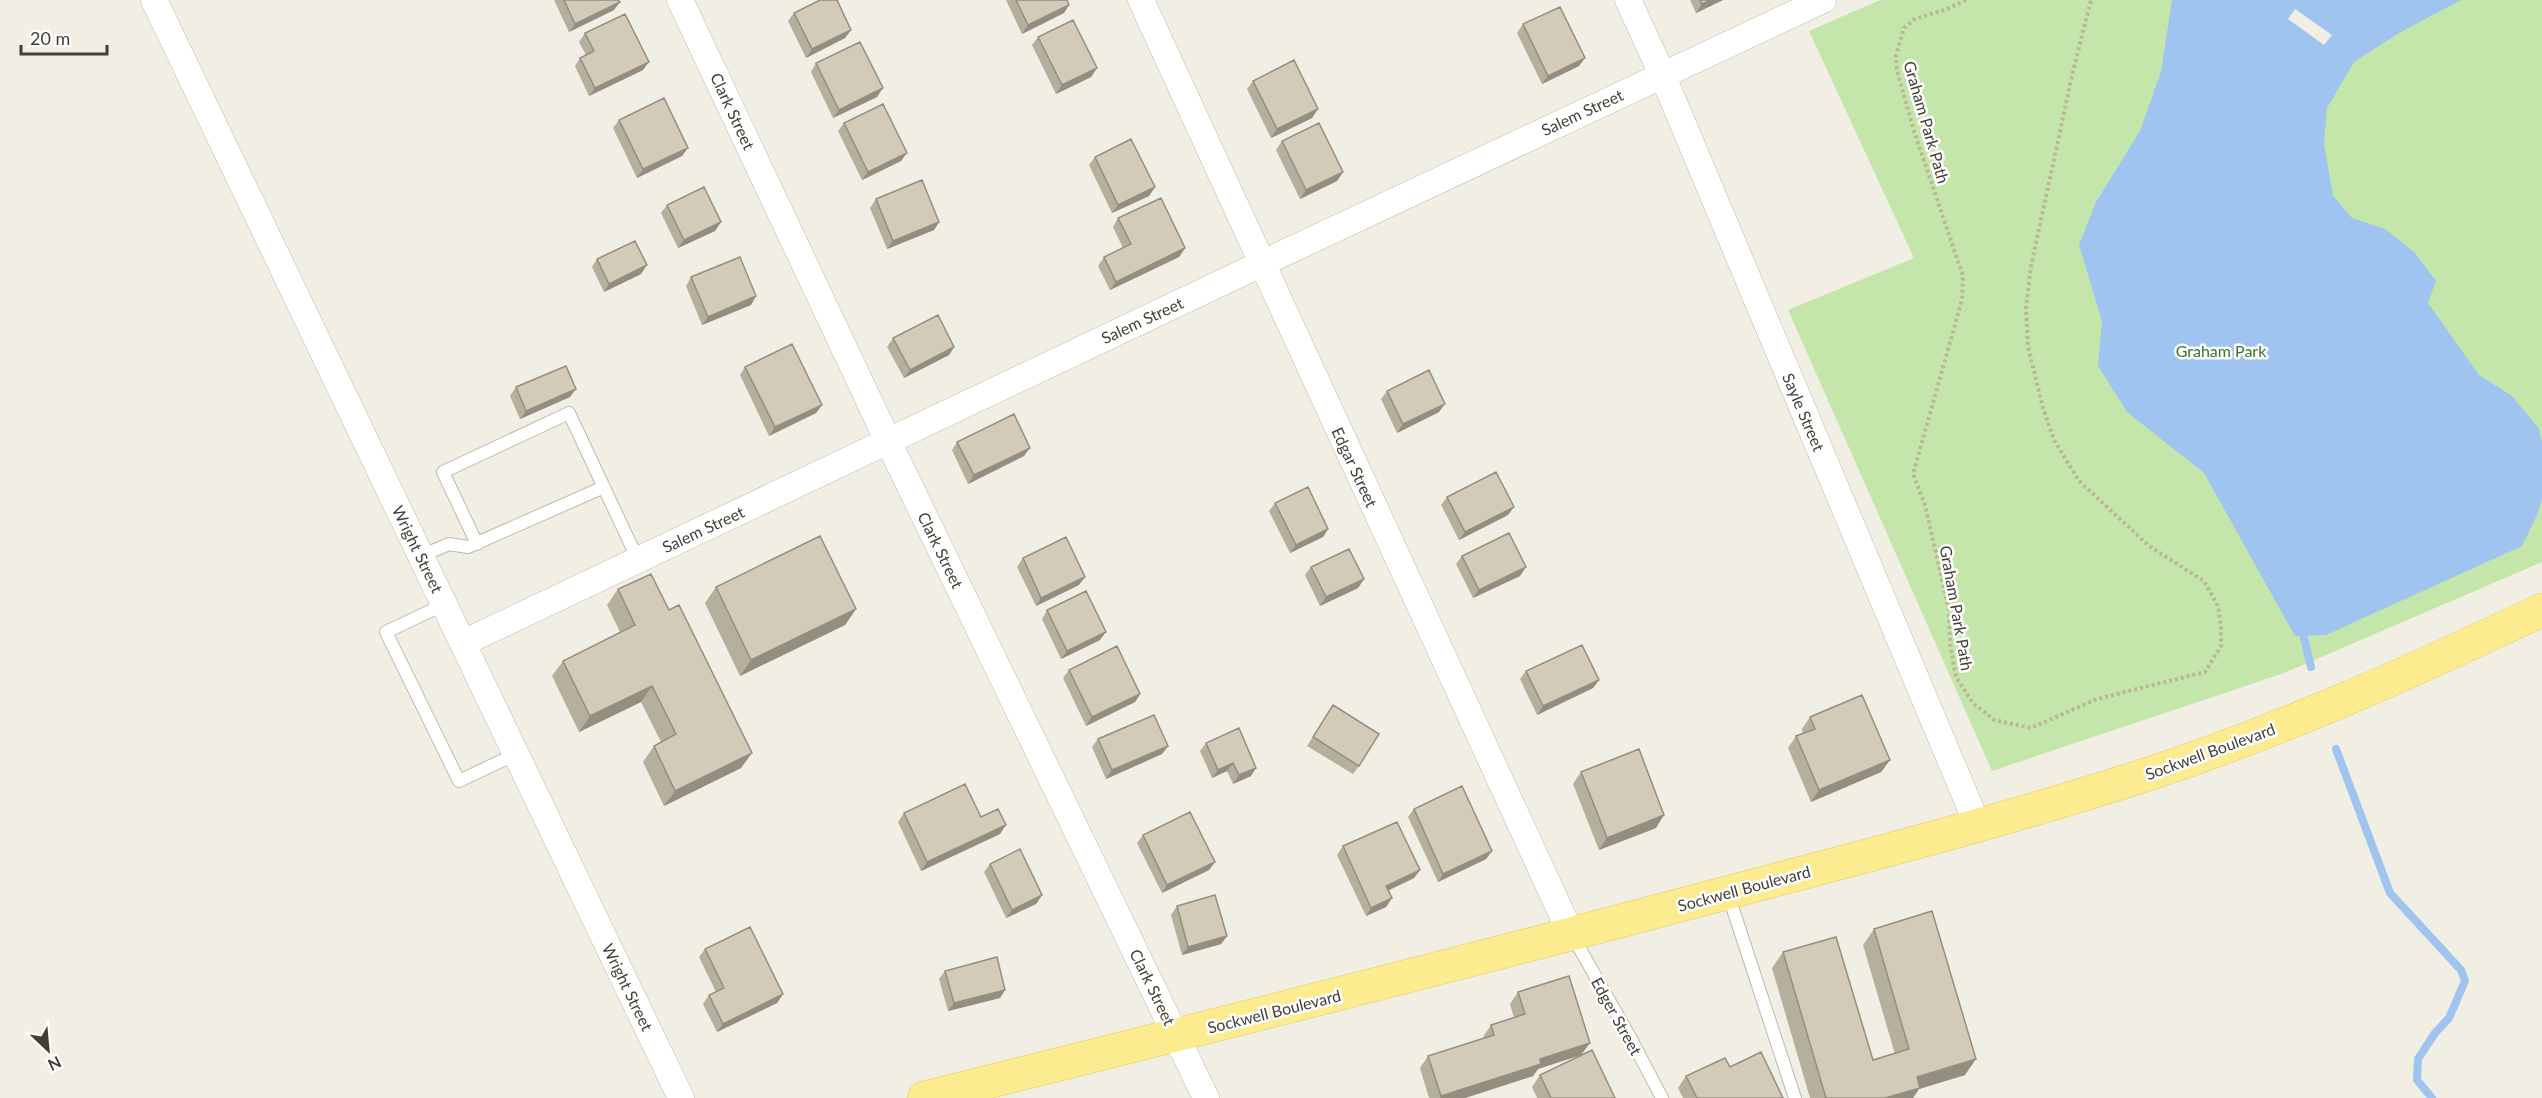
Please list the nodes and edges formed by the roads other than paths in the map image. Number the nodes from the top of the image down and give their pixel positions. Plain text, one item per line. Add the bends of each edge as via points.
1 (154, 0) edge
2 (680, 0) edge
3 (1141, 0) edge
4 (1628, 0) edge
5 (1823, 0) edge
6 (1662, 74) junction
7 (1263, 263) junction
8 (888, 441) junction
9 (604, 487) junction
10 (477, 544) junction
11 (421, 556) junction
12 (638, 560) junction
13 (445, 604) junction
14 (2542, 610) edge
15 (463, 643) junction
16 (516, 754) junction
17 (1978, 826) junction
18 (1728, 892) junction
19 (1571, 934) junction
20 (1176, 1035) junction
21 (681, 1098) edge
22 (924, 1098) edge
23 (1206, 1098) edge
24 (1662, 1098) edge
25 (1795, 1098) edge

1 - 11 street, Wright Street
2 - 8 street, Clark Street
3 - 7 street, Edgar Street
4 - 6 street, Sayle Street
5 - 6 street, Salem Street
6 - 7 street, Salem Street
6 - 17 street, Sayle Street
7 - 8 street, Salem Street
7 - 19 street, Edgar Street
8 - 12 street, Salem Street
8 - 20 street, Clark Street
9 - 10 lane
9 - 10 lane via 569,413 443,472
9 - 12 lane
10 - 11 lane via 449,544
11 - 13 street, Wright Street
12 - 15 street, Salem Street
13 - 15 street, Wright Street
13 - 16 lane via 386,632 459,781
14 - 17 main road, Sockwell Boulevard via 2388,681 2226,746
15 - 16 street, Wright Street
16 - 21 street, Wright Street
17 - 18 main road, Sockwell Boulevard
18 - 19 main road, Sockwell Boulevard
18 - 25 lane
19 - 20 main road, Sockwell Boulevard
19 - 24 lane, Edger Street
20 - 22 main road, Sockwell Boulevard
20 - 23 street, Clark Street

